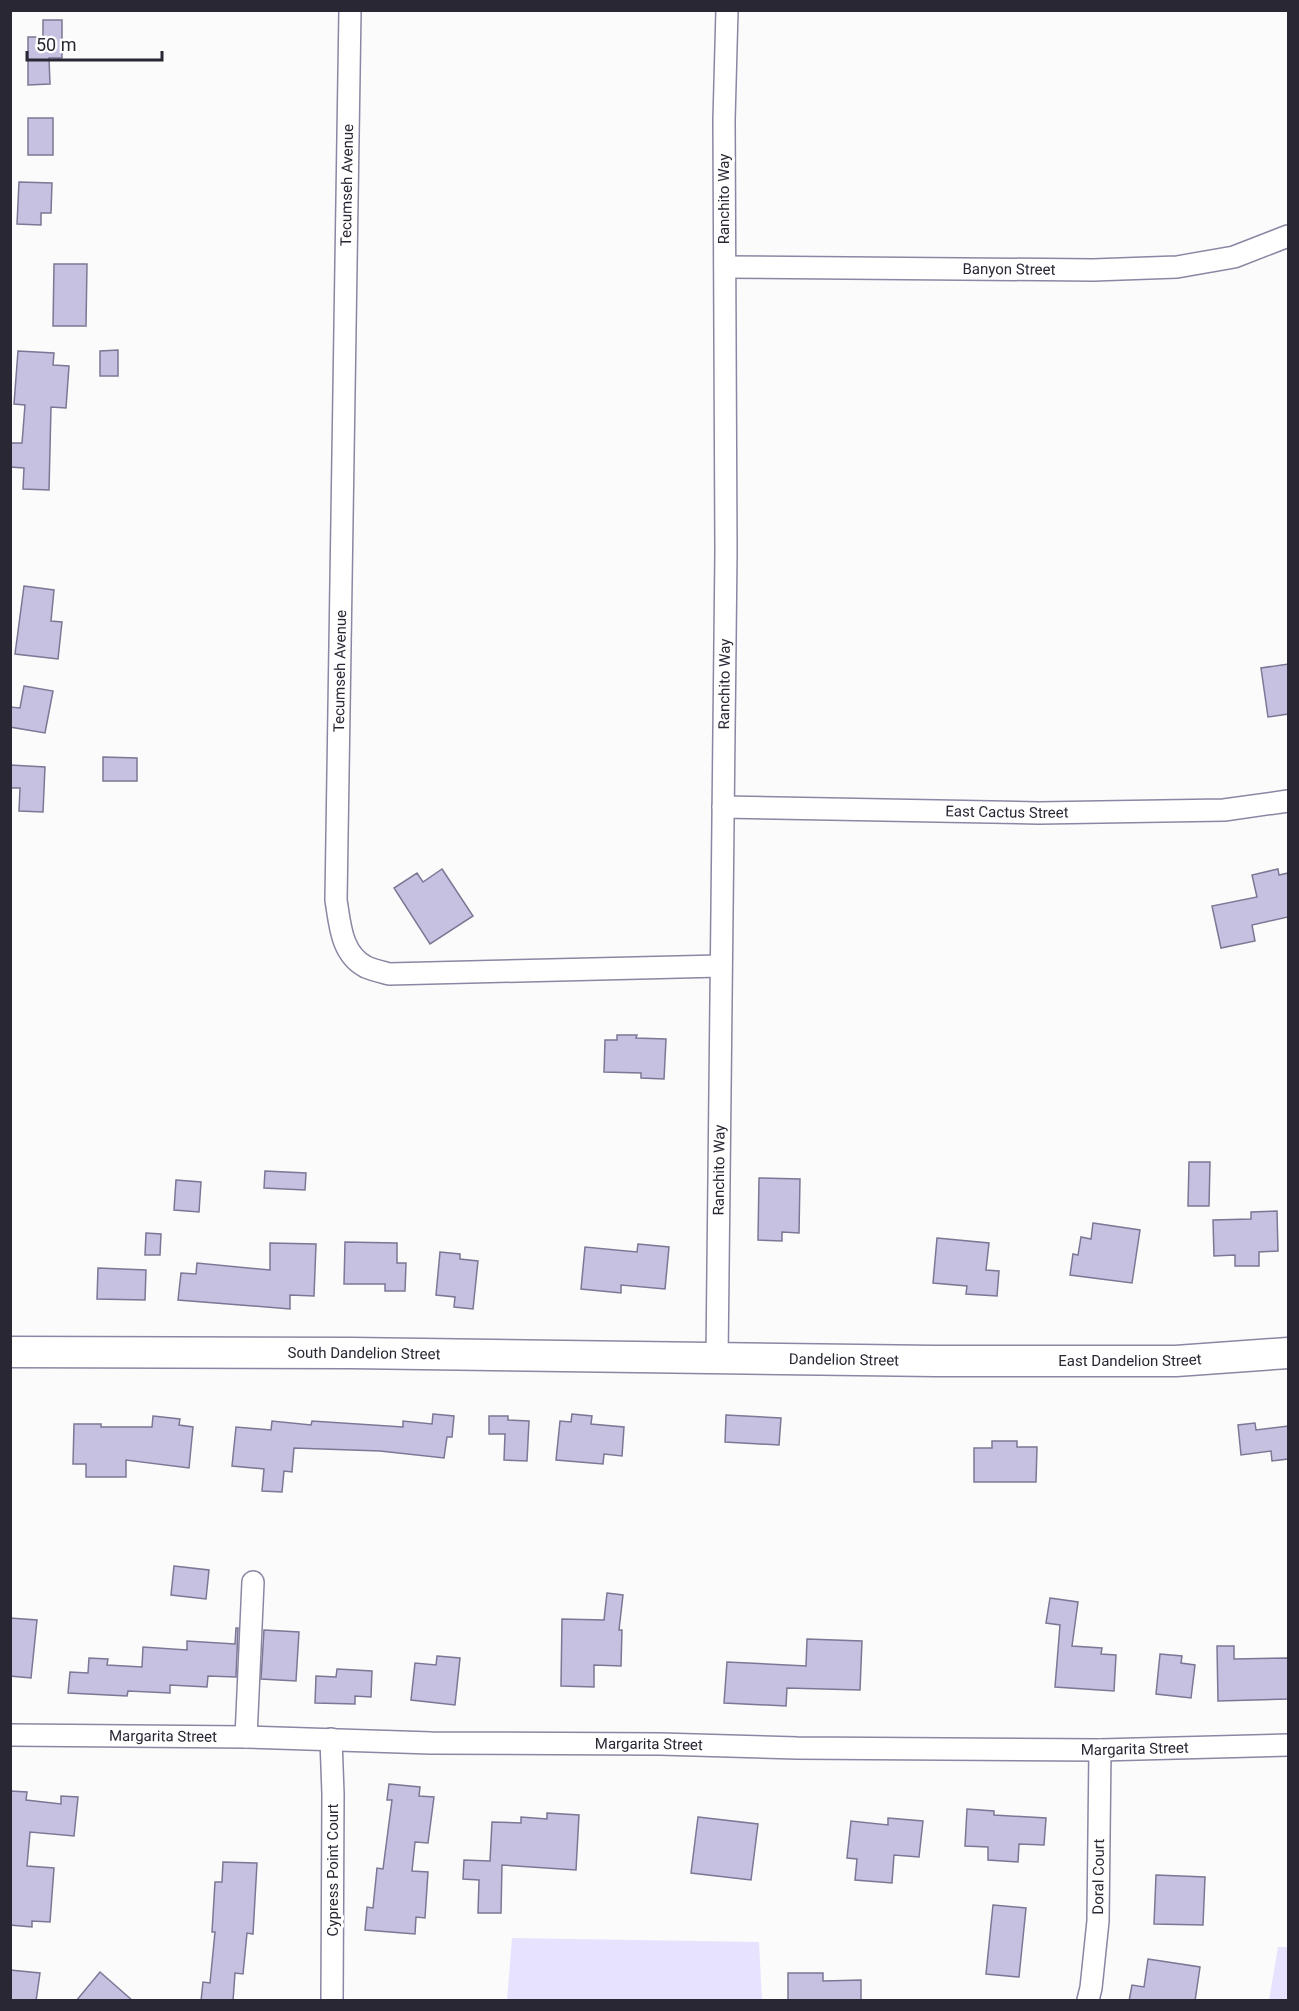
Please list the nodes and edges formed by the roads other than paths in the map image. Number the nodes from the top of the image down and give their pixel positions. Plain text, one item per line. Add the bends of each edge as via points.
1 (350, 10) edge
2 (727, 10) edge
3 (1288, 236) edge
4 (724, 267) junction
5 (1288, 801) edge
6 (723, 807) junction
7 (720, 966) junction
8 (10, 1352) edge
9 (1288, 1353) edge
10 (717, 1359) junction
11 (972, 1361) joint
12 (253, 1582) dead end
13 (10, 1736) edge
14 (246, 1737) junction
15 (331, 1739) junction
16 (1288, 1745) edge
17 (1100, 1750) junction
18 (332, 2001) edge
19 (1088, 2001) edge

1 - 7 street, Tecumseh Avenue via 336,900 341,935 351,955 365,966 389,974
2 - 4 street, Ranchito Way
3 - 4 street, Banyon Street via 1234,257 1177,267
4 - 6 street, Ranchito Way
5 - 6 street, East Cactus Street via 1224,810 1039,813
6 - 7 street, Ranchito Way
7 - 10 street, Ranchito Way
8 - 10 street, South Dandelion Street
9 - 11 street, East Dandelion Street via 1176,1360
10 - 11 street, Dandelion Street
12 - 14 street
13 - 14 street, Margarita Street
14 - 15 street, Margarita Street
15 - 17 street, Margarita Street
15 - 18 street, Cypress Point Court
16 - 17 street, Margarita Street
17 - 19 street, Doral Court via 1098,1921

